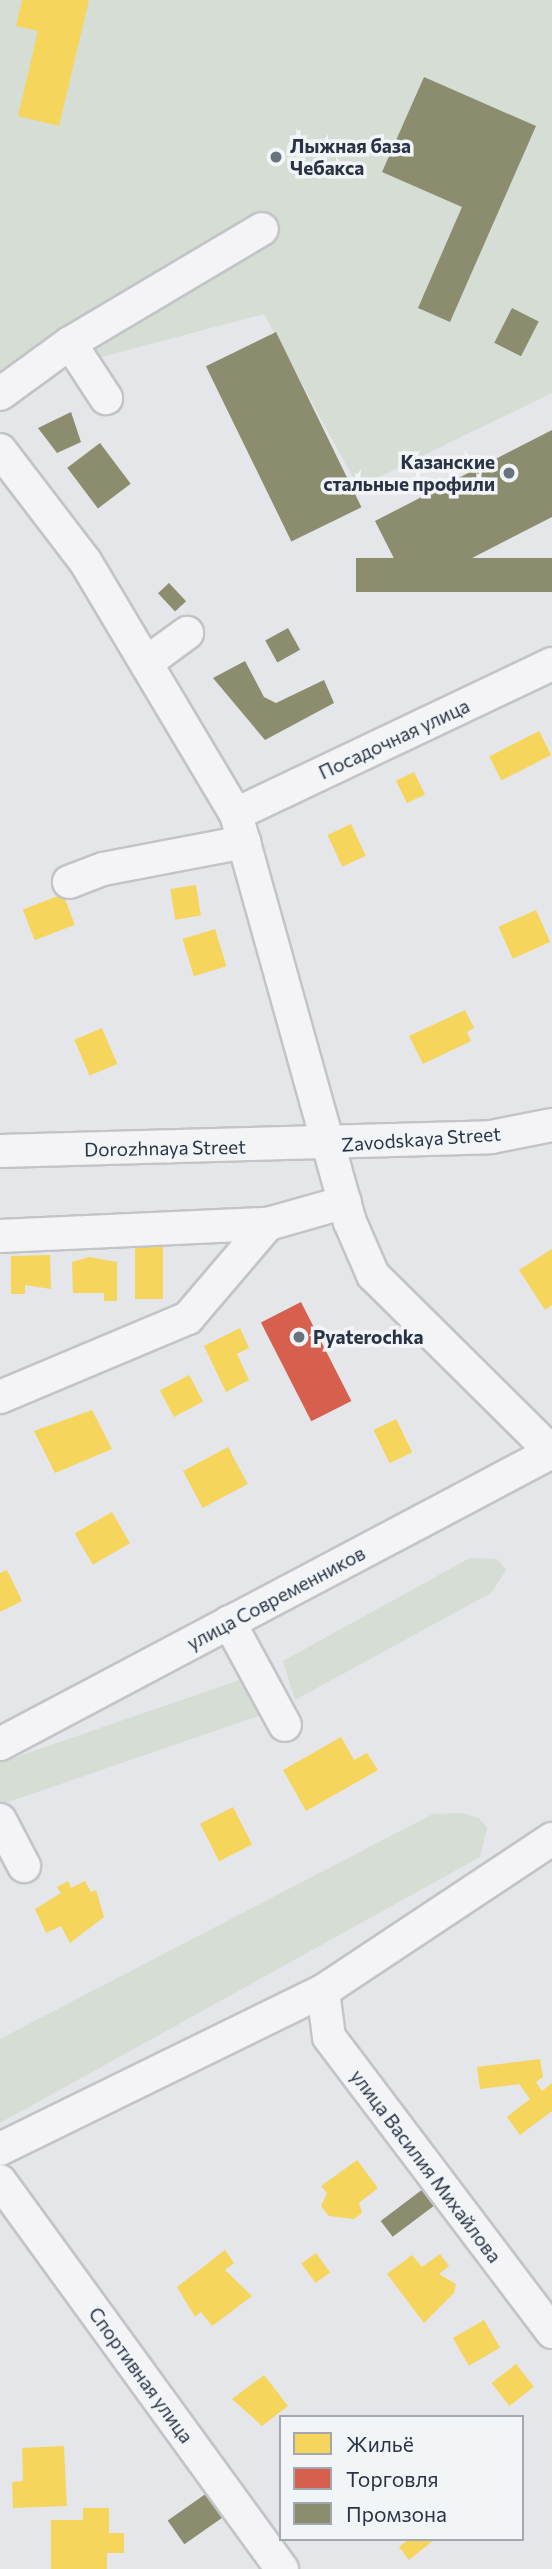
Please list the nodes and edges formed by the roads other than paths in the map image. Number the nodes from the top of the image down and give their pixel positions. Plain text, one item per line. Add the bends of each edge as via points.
1 (262, 229) dead end
2 (70, 342) junction
3 (0, 394) edge
4 (106, 398) dead end
5 (0, 450) edge
6 (187, 633) dead end
7 (146, 663) junction
8 (552, 664) edge
9 (240, 828) junction
10 (69, 882) dead end
11 (552, 1125) edge
12 (330, 1145) junction
13 (0, 1151) edge
14 (345, 1202) junction
15 (268, 1224) junction
16 (0, 1236) edge
17 (0, 1397) edge
18 (552, 1452) edge
19 (229, 1622) junction
20 (285, 1725) dead end
21 (0, 1744) edge
22 (0, 1820) edge
23 (552, 1839) edge
24 (24, 1866) dead end
25 (323, 1991) junction
26 (0, 2149) edge
27 (0, 2181) edge
28 (552, 2332) edge
29 (282, 2569) edge

1 - 2 street
2 - 3 street
2 - 4 street
5 - 7 street via 85,561
6 - 7 street
7 - 9 street
8 - 9 street, Посадочная улица
9 - 10 street, Посадочная улица
9 - 12 street
11 - 12 street, Zavodskaya Street via 491,1137
12 - 13 street, Dorozhnaya Street
12 - 14 street
14 - 15 street
14 - 18 street via 373,1275
15 - 16 street
15 - 17 street via 188,1318
18 - 19 street, улица Современников
19 - 20 street
19 - 21 street, улица Современников
22 - 24 street
23 - 25 street
25 - 26 street
25 - 28 street, улица Василия Михайлова via 328,2037
27 - 29 street, Спортивная улица

